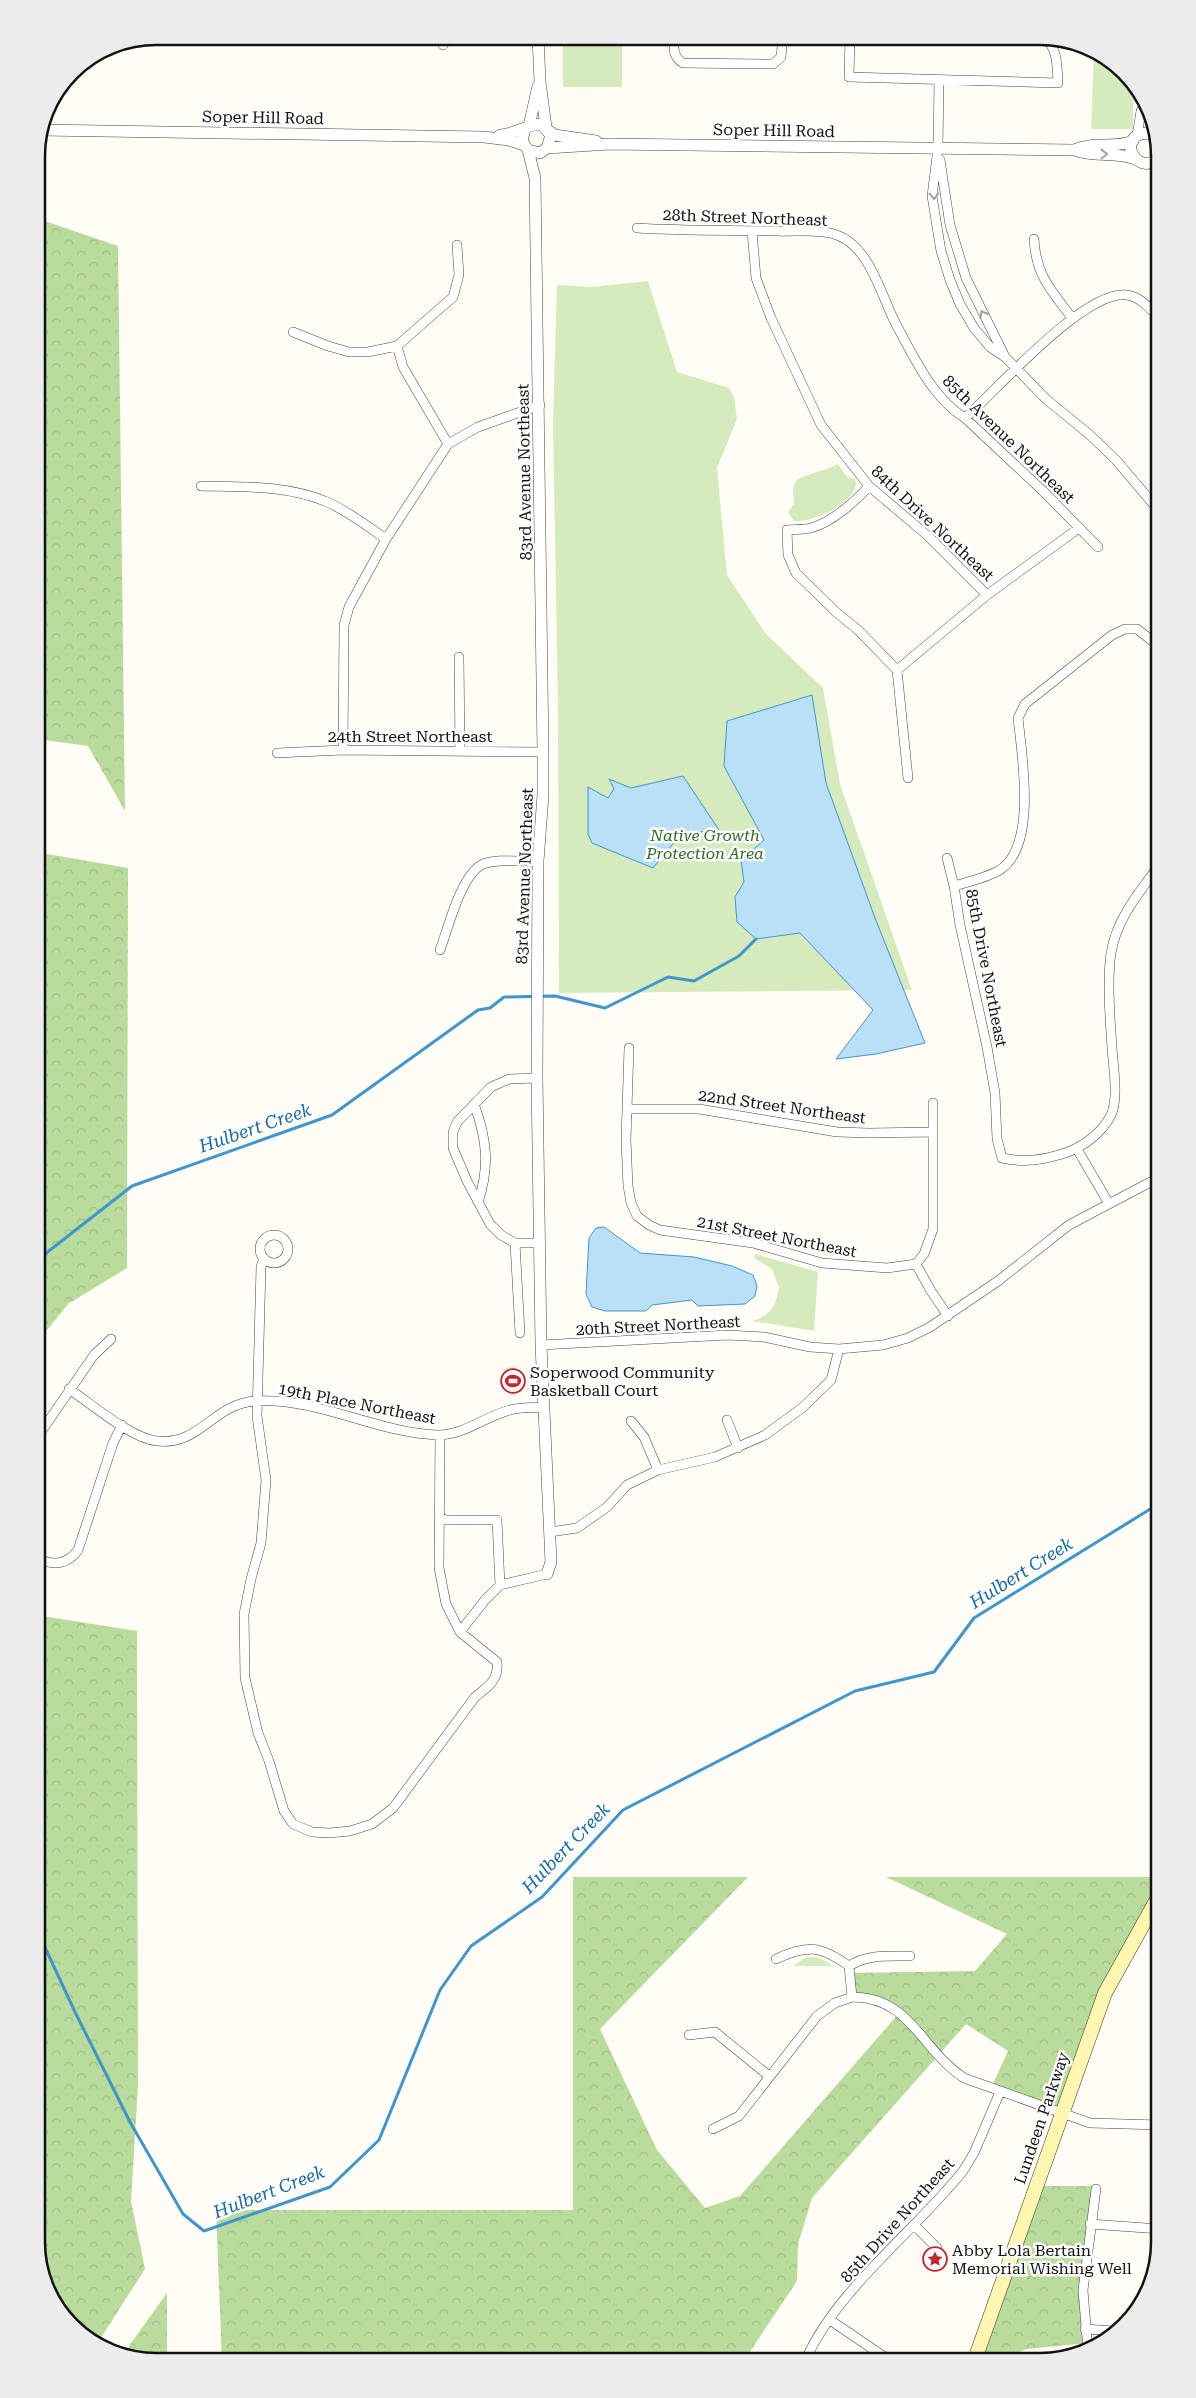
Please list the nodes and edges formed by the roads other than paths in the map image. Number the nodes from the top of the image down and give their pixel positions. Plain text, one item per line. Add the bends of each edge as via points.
1 (538, 45) edge
2 (674, 45) edge
3 (783, 45) edge
4 (850, 45) edge
5 (1052, 46) edge
6 (940, 80) junction
7 (540, 82) junction
8 (1142, 110) edge
9 (527, 128) junction
10 (547, 129) junction
11 (48, 130) edge
12 (1149, 134) edge
13 (484, 137) junction
14 (1135, 138) junction
15 (610, 144) junction
16 (526, 147) junction
17 (938, 148) junction
18 (546, 149) junction
19 (1074, 150) junction
20 (1135, 159) junction
21 (1151, 161) edge
22 (535, 178) junction
23 (637, 228) dead end
24 (752, 231) junction
25 (1034, 239) dead end
26 (850, 242) joint
27 (457, 245) dead end
28 (1151, 310) edge
29 (1072, 318) junction
30 (293, 332) dead end
31 (397, 346) junction
32 (1005, 357) junction
33 (1017, 368) junction
34 (540, 405) junction
35 (965, 418) junction
36 (448, 444) junction
37 (201, 486) dead end
38 (869, 486) junction
39 (1151, 501) edge
40 (1079, 528) junction
41 (386, 539) junction
42 (1098, 547) dead end
43 (987, 595) junction
44 (1151, 639) edge
45 (459, 657) dead end
46 (897, 670) junction
47 (343, 750) junction
48 (460, 750) junction
49 (543, 752) junction
50 (277, 753) dead end
51 (908, 778) dead end
52 (947, 858) dead end
53 (538, 862) junction
54 (1151, 876) edge
55 (954, 886) junction
56 (440, 950) dead end
57 (629, 1048) dead end
58 (537, 1078) junction
59 (933, 1103) dead end
60 (474, 1104) junction
61 (628, 1110) junction
62 (932, 1132) junction
63 (1077, 1149) junction
64 (1151, 1181) edge
65 (478, 1202) junction
66 (1108, 1202) junction
67 (514, 1243) junction
68 (540, 1243) junction
69 (264, 1258) dead end
70 (916, 1264) junction
71 (948, 1316) junction
72 (520, 1333) dead end
73 (111, 1339) dead end
74 (541, 1345) junction
75 (839, 1349) junction
76 (69, 1389) junction
77 (258, 1401) junction
78 (544, 1408) junction
79 (727, 1420) dead end
80 (631, 1421) dead end
81 (45, 1425) edge
82 (122, 1425) junction
83 (440, 1435) junction
84 (738, 1448) junction
85 (658, 1470) junction
86 (440, 1517) junction
87 (550, 1532) junction
88 (45, 1562) edge
89 (548, 1574) joint
90 (500, 1585) junction
91 (460, 1632) junction
92 (1151, 1910) edge
93 (910, 1956) dead end
94 (776, 1959) dead end
95 (849, 1966) junction
96 (852, 1997) junction
97 (688, 2035) dead end
98 (770, 2076) junction
99 (1000, 2092) junction
100 (1061, 2114) junction
101 (1151, 2125) edge
102 (713, 2129) dead end
103 (1096, 2189) dead end
104 (1090, 2224) junction
105 (915, 2226) junction
106 (1151, 2228) edge
107 (937, 2248) dead end
108 (830, 2320) junction
109 (1085, 2329) junction
110 (1107, 2331) edge
111 (1087, 2343) edge
112 (810, 2353) edge
113 (879, 2353) edge
114 (977, 2353) edge

1 - 7 street
2 - 3 street via 676,58 683,63 773,64 782,57
4 - 6 street via 849,76
5 - 6 street via 1058,82
6 - 17 street
7 - 9 street
7 - 10 street
8 - 14 street
9 - 10 street via 538,124
9 - 13 street, Soper Hill Road via 506,135
9 - 16 street via 522,137
10 - 15 street, Soper Hill Road via 555,134
10 - 18 street via 551,140
11 - 13 street, Soper Hill Road
12 - 14 street
13 - 16 street, Soper Hill Road via 509,140
14 - 19 street via 1124,144 1086,144
14 - 20 street via 1131,149
15 - 17 street, Soper Hill Road
15 - 18 street, Soper Hill Road
16 - 18 street via 536,153
16 - 22 street, 83rd Avenue Northeast
17 - 19 street, Soper Hill Road
32 -> 17 street via 966,278 950,225
17 -> 32 street via 932,196 941,251 950,280 974,328 990,347
18 - 22 street, 83rd Avenue Northeast
19 -> 20 street
20 - 21 street
22 - 34 street, 83rd Avenue Northeast
23 - 24 street, 28th Street Northeast
24 - 26 street, 28th Street Northeast via 833,234
24 - 38 street, 84th Drive Northeast via 756,278 796,375 821,425
25 - 29 street via 1035,260 1042,276
26 - 35 street, 85th Avenue Northeast via 860,252 932,388
27 - 31 street via 460,275 453,297
28 - 29 street via 1140,300 1128,295 1113,295
29 - 33 street
30 - 31 street via 349,352
31 - 36 street via 403,368
32 - 33 street
33 - 35 street
33 - 39 street via 1046,399 1116,460
34 - 36 street via 478,427
34 - 49 street, 83rd Avenue Northeast
35 - 40 street, 85th Avenue Northeast
36 - 41 street
37 - 41 street via 253,487 306,495 328,502
38 - 43 street, 84th Drive Northeast via 928,536
38 - 46 street via 829,520 810,529 786,530 788,555 796,573
40 - 42 street, 85th Avenue Northeast
40 - 43 street
41 - 47 street via 349,607 344,625
43 - 46 street
44 - 55 street, 85th Drive Northeast via 1138,628 1112,635 1025,704 1018,718 1025,810 1021,838 999,871
45 - 48 street
46 - 51 street
47 - 48 street, 24th Street Northeast
47 - 50 street, 24th Street Northeast
48 - 49 street, 24th Street Northeast
49 - 53 street, 83rd Avenue Northeast
52 - 55 street
53 - 56 street via 483,864 463,887
53 - 58 street, 83rd Avenue Northeast
54 - 63 street, 85th Drive Northeast via 1124,912 1111,954 1115,1086 1111,1114 1099,1132
55 - 63 street, 85th Drive Northeast via 987,1047 995,1093 996,1139 1002,1158 1020,1162 1046,1159
57 - 61 street
58 - 60 street via 509,1079 491,1087
58 - 68 street, 83rd Avenue Northeast
59 - 62 street
60 - 65 street via 482,1127 486,1155 485,1181
60 - 65 street via 457,1122 453,1148
61 - 62 street, 22nd Street Northeast via 699,1110 837,1132
61 - 70 street, 21st Street Northeast via 626,1172 631,1203 637,1216 648,1225 660,1230 753,1244 822,1262 886,1268
62 - 70 street via 933,1229 924,1254
63 - 66 street
64 - 66 street, 20th Street Northeast
65 - 67 street via 490,1224
66 - 71 street, 20th Street Northeast via 1068,1225
67 - 68 street
67 - 72 street
68 - 74 street, 83rd Avenue Northeast
69 - 77 street via 261,1266
70 - 71 street
71 - 75 street, 20th Street Northeast via 908,1338 883,1345
73 - 76 street via 94,1355
74 - 75 street, 20th Street Northeast via 728,1335 764,1337 810,1347
74 - 78 street, 83rd Avenue Northeast
75 - 84 street via 831,1380 802,1408 765,1435
76 - 81 street
76 - 82 street, 19th Place Northeast
77 - 82 street, 19th Place Northeast via 238,1403 192,1434 170,1442 142,1438
77 - 83 street, 19th Place Northeast via 312,1408 402,1430
77 - 91 street via 257,1416 266,1480 265,1514 244,1614 245,1678 258,1733 284,1811 293,1824 312,1832 350,1831 372,1824 393,1808 475,1697 492,1684 498,1671 497,1662
78 - 83 street, 19th Place Northeast via 510,1410 472,1427
78 - 87 street, 83rd Avenue Northeast
79 - 84 street
80 - 85 street via 644,1437
82 - 88 street via 107,1460 78,1550 72,1558 61,1563
83 - 86 street
84 - 85 street via 716,1457
85 - 87 street via 627,1485 607,1507 577,1528
86 - 90 street via 446,1520 497,1520
86 - 91 street via 439,1568 446,1604
87 - 89 street, 83rd Avenue Northeast
89 - 90 street
90 - 91 street
92 - 100 main road, Lundeen Parkway via 1104,1993
93 - 95 street via 873,1956
94 - 95 street via 796,1949 814,1948 831,1953
95 - 96 street
96 - 98 street via 835,2003 817,2016
96 - 99 street via 869,1997 900,2012 949,2069
97 - 98 street via 715,2032
98 - 102 street via 739,2116
99 - 100 street
99 - 105 street, 85th Drive Northeast via 964,2171
100 - 101 street via 1090,2123
100 - 114 main road, Lundeen Parkway
103 - 104 street
104 - 106 street
104 - 109 street via 1083,2290
105 - 107 street
105 - 108 street, 85th Drive Northeast via 850,2293
108 - 112 street, 85th Drive Northeast
108 - 113 street
109 - 110 street
109 - 111 street

